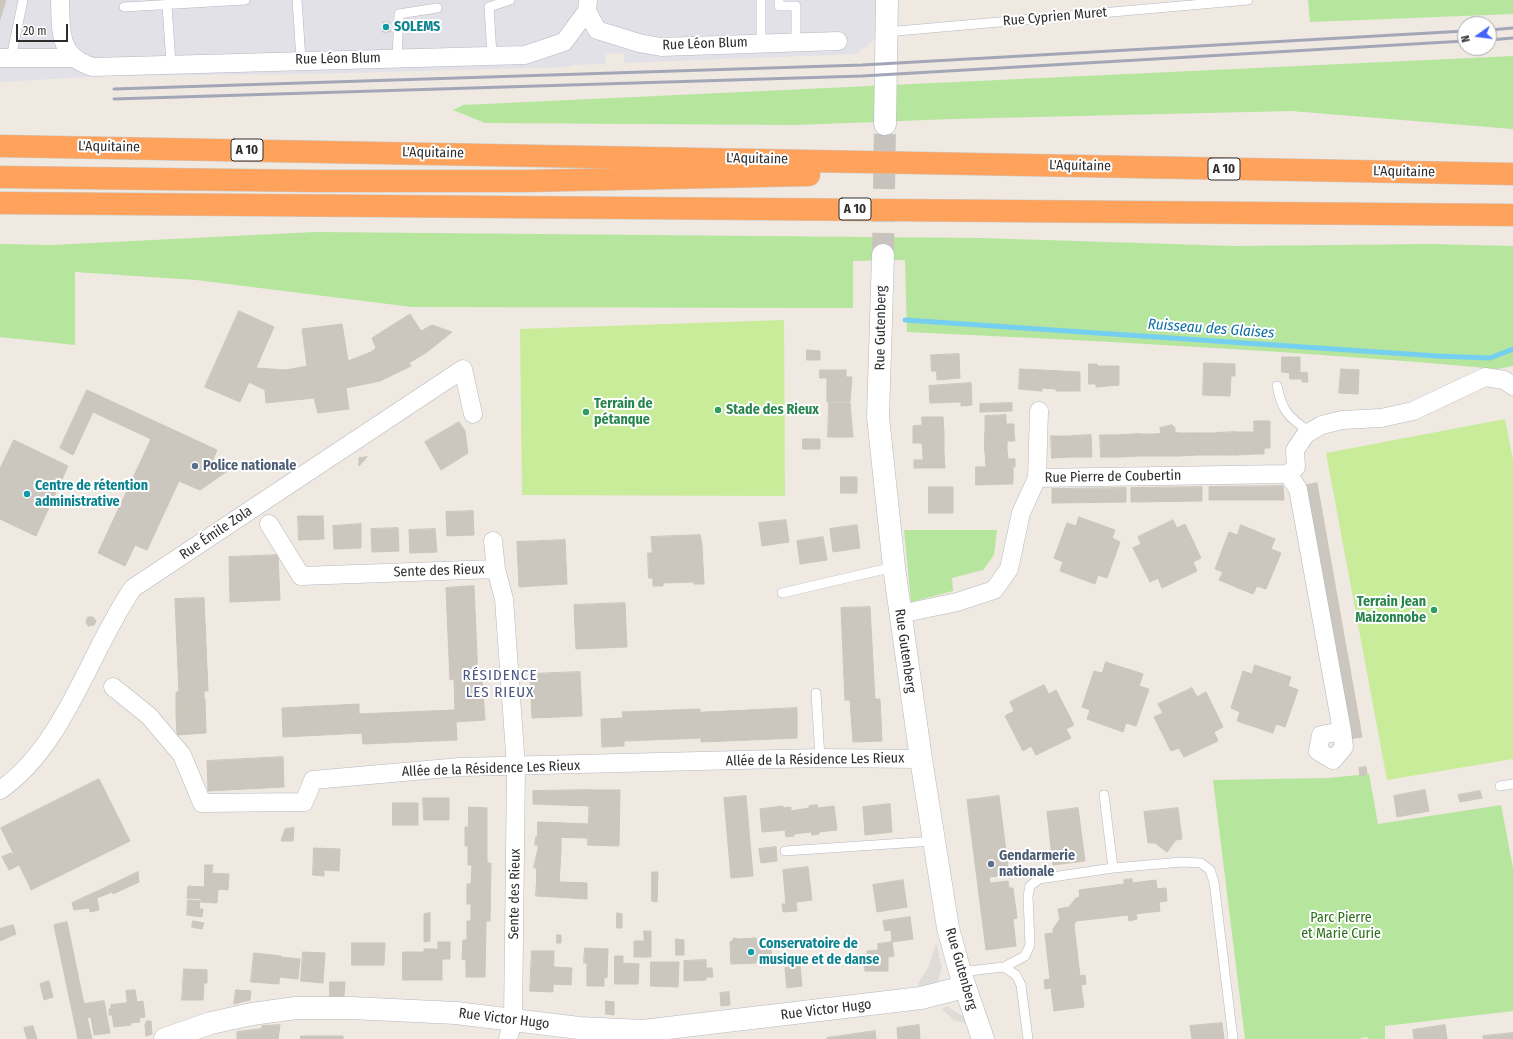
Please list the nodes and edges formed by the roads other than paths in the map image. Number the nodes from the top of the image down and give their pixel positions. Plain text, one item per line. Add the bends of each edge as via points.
1 (23, 0) edge
2 (60, 0) edge
3 (245, 0) edge
4 (297, 0) edge
5 (510, 0) edge
6 (761, 0) edge
7 (779, 0) edge
8 (887, 0) edge
9 (1248, 0) edge
10 (167, 5) junction
11 (587, 5) edge
12 (124, 7) dead end
13 (437, 8) dead end
14 (885, 32) junction
15 (838, 41) dead end
16 (761, 42) junction
17 (796, 42) junction
18 (492, 55) junction
19 (6, 58) edge
20 (73, 58) junction
21 (397, 58) junction
22 (301, 60) junction
23 (170, 64) junction
24 (885, 124) tunnel mouth
25 (0, 146) edge
26 (935, 163) junction
27 (1513, 174) edge
28 (0, 177) edge
29 (0, 203) edge
30 (1513, 215) edge
31 (883, 255) tunnel mouth
32 (1277, 386) dead end
33 (1513, 386) edge
34 (1039, 411) dead end
35 (474, 414) dead end
36 (1310, 432) junction
37 (1288, 474) junction
38 (1037, 478) junction
39 (269, 524) dead end
40 (493, 541) dead end
41 (894, 567) junction
42 (496, 569) junction
43 (782, 593) dead end
44 (900, 614) junction
45 (113, 687) dead end
46 (816, 693) dead end
47 (1342, 731) dead end
48 (820, 758) junction
49 (921, 759) junction
50 (516, 767) junction
51 (1513, 784) edge
52 (1500, 786) dead end
53 (0, 790) edge
54 (1104, 795) dead end
55 (934, 841) junction
56 (785, 851) dead end
57 (1113, 868) junction
58 (1004, 967) junction
59 (962, 980) junction
60 (510, 1030) edge
61 (670, 1034) edge
62 (165, 1039) edge
63 (983, 1039) edge
64 (1028, 1039) edge
65 (1233, 1039) edge

1 - 19 lane
2 - 20 street via 63,39
3 - 10 lane
4 - 22 lane
5 - 18 lane via 489,7
6 - 16 lane
7 - 17 lane via 779,6 796,6
8 - 14 street
9 - 14 lane, Rue Cyprien Muret
10 - 12 lane
10 - 23 lane
11 - 16 street, Rue Léon Blum via 597,30 654,46
11 - 18 street, Rue Léon Blum via 564,42 525,55
13 - 21 lane via 399,14
14 - 24 street
15 - 17 street, Rue Léon Blum
16 - 17 street, Rue Léon Blum
18 - 21 street, Rue Léon Blum
19 - 20 street
20 - 23 street, Rue Léon Blum via 93,67
21 - 22 street, Rue Léon Blum
22 - 23 street, Rue Léon Blum
25 - 26 highway, L'Aquitaine / A 10
26 - 27 highway, L'Aquitaine / A 10
26 - 28 highway via 891,174 526,181
29 - 30 highway, A 10
31 - 41 street, Rue Gutenberg via 878,417
32 - 36 lane via 1280,402 1290,419
33 - 36 street via 1504,380 1485,377 1413,411 1381,418 1342,420 1322,425
34 - 38 street
35 - 53 street, Rue Émile Zola via 463,369 133,588 51,736 17,779
36 - 37 street via 1295,450 1296,467
37 - 38 street, Rue Pierre de Coubertin
37 - 47 street via 1298,489
38 - 44 street, Rue Pierre de Coubertin via 1021,513 1009,569 994,590 957,602
39 - 42 street, Sente des Rieux via 301,576
40 - 42 street
41 - 43 lane
41 - 44 street, Rue Gutenberg
42 - 50 street, Sente des Rieux via 504,599
44 - 49 street, Rue Gutenberg
45 - 50 street, Allée de la Résidence Les Rieux via 149,716 182,755 202,803 304,802 313,780 460,767
46 - 48 lane
48 - 49 street, Allée de la Résidence Les Rieux
48 - 50 street, Allée de la Résidence Les Rieux
49 - 55 street, Rue Gutenberg
50 - 60 street, Sente des Rieux
51 - 52 lane
54 - 57 lane
55 - 56 lane
55 - 59 street, Rue Gutenberg via 948,928
57 - 58 lane via 1052,876 1039,879 1030,886 1030,945 1025,956
57 - 65 lane via 1182,862 1201,863 1210,870 1214,882
58 - 59 lane
58 - 64 lane via 1016,975 1021,985
59 - 61 street, Rue Victor Hugo via 921,998
59 - 63 street, Rue Gutenberg
60 - 61 street, Rue Victor Hugo
60 - 62 street, Rue Victor Hugo via 456,1013 296,1008 211,1023

